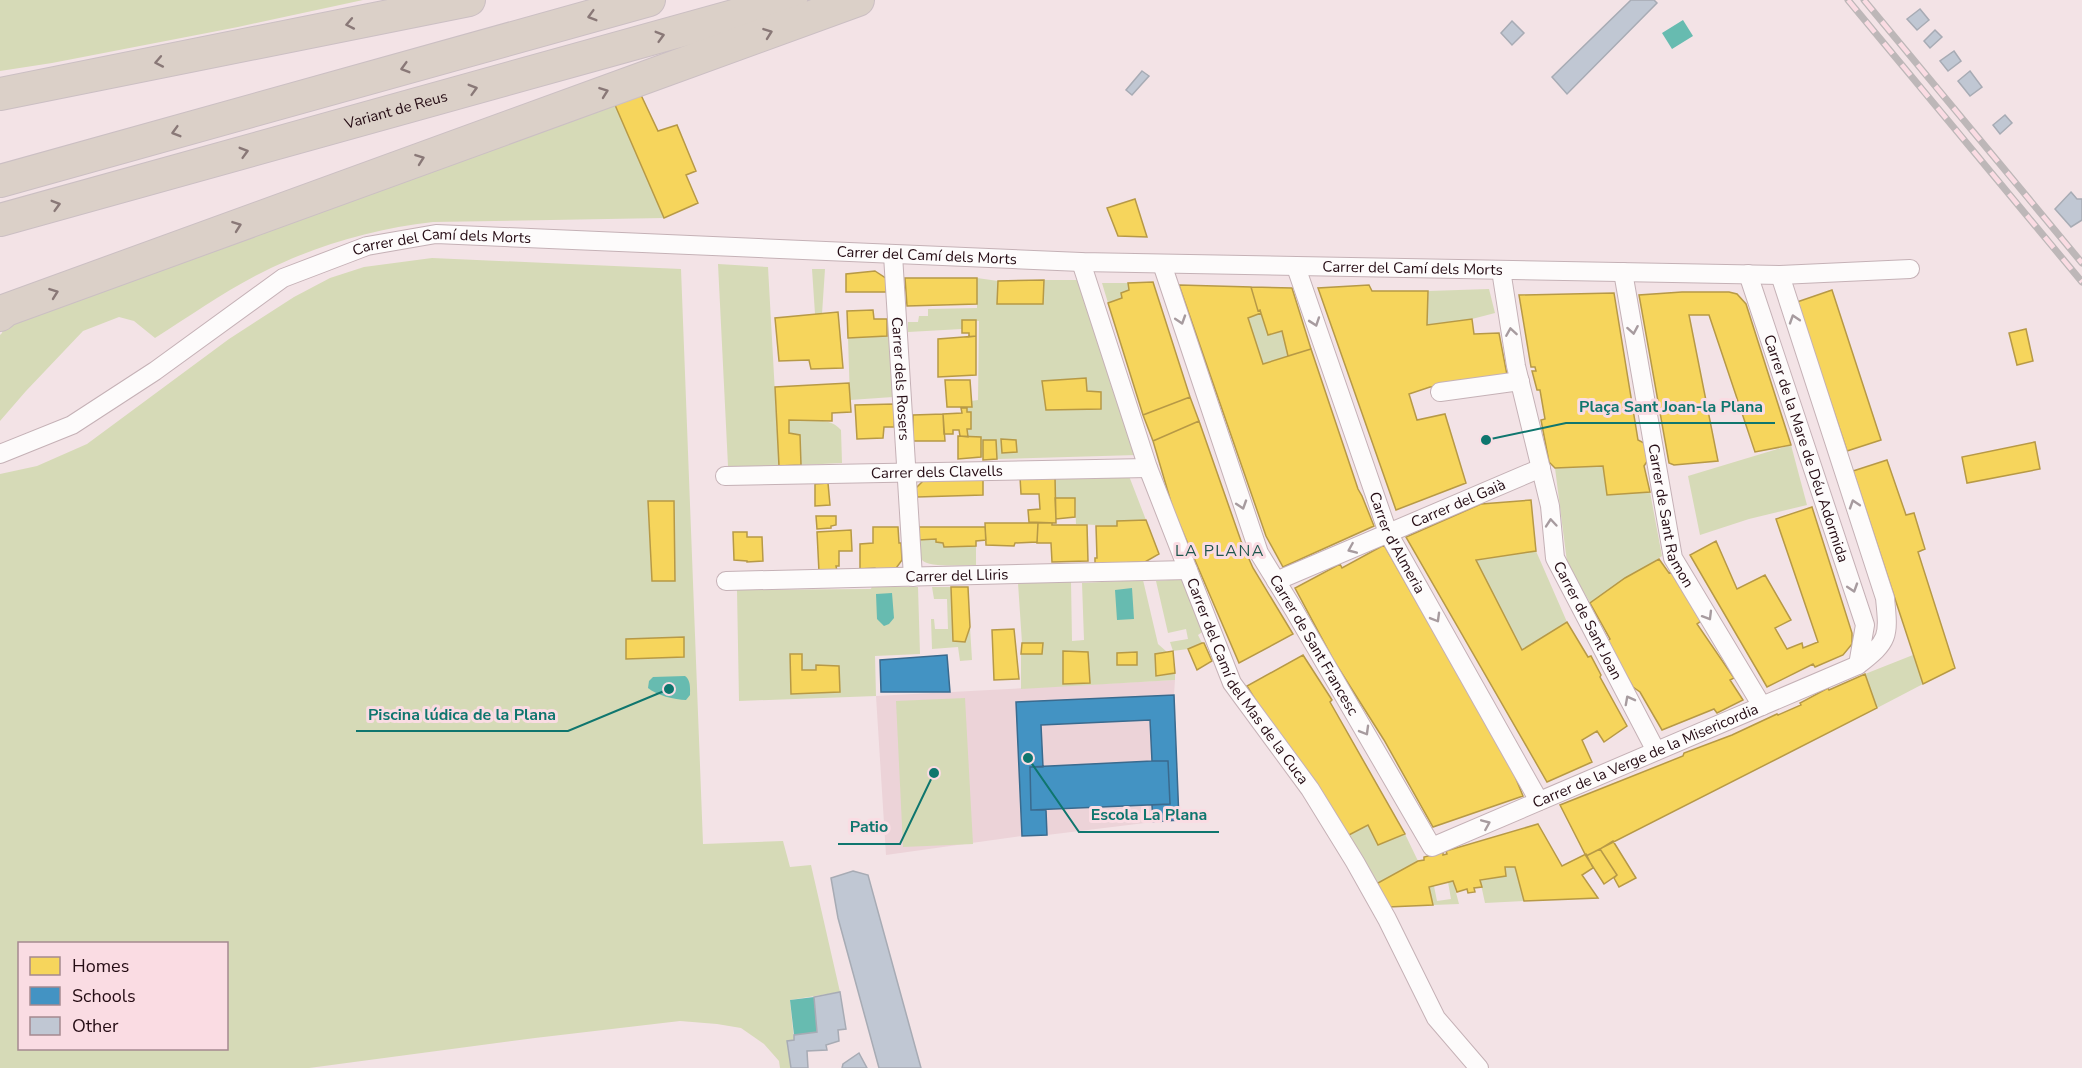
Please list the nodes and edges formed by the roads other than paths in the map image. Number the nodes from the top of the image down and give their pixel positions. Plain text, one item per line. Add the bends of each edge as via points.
1 (469, 0) edge
2 (649, 0) edge
3 (791, 0) edge
4 (858, 0) edge
5 (0, 94) edge
6 (0, 182) edge
7 (0, 220) edge
8 (893, 255) junction
9 (1081, 262) junction
10 (1162, 264) junction
11 (1296, 267) junction
12 (1910, 269) dead end
13 (1501, 270) junction
14 (1623, 272) junction
15 (1748, 274) junction
16 (1779, 275) junction
17 (0, 315) edge
18 (1520, 381) junction
19 (1440, 392) dead end
20 (0, 454) edge
21 (1148, 468) junction
22 (1540, 468) junction
23 (907, 472) junction
24 (725, 476) dead end
25 (1388, 533) junction
26 (1188, 570) junction
27 (913, 577) junction
28 (726, 581) dead end
29 (1276, 581) junction
30 (1865, 625) junction
31 (1888, 628) junction
32 (1858, 665) junction
33 (1762, 706) junction
34 (1656, 751) junction
35 (1539, 801) junction
36 (1432, 847) joint
37 (1479, 1068) edge

1 -> 5 highway
2 -> 6 highway
7 -> 3 highway, Variant de Reus
17 -> 4 highway
8 - 9 street, Carrer del Camí dels Morts
8 - 20 street, Carrer del Camí dels Morts via 436,234 367,246 283,278 72,425
8 - 23 street, Carrer dels Rosers
9 - 10 street, Carrer del Camí dels Morts
9 - 21 street, Carrer del Camí del Mas de la Cuca
10 - 11 street, Carrer del Camí dels Morts
10 -> 29 street, Carrer de Sant Francesc via 1259,553
11 - 13 street, Carrer del Camí dels Morts
11 -> 25 street, Carrer d'Almeria
12 - 16 street, Carrer del Camí dels Morts
13 - 14 street, Carrer del Camí dels Morts
18 -> 13 street, Carrer de Sant Joan
14 - 15 street, Carrer del Camí dels Morts
14 -> 33 street, Carrer de Sant Ramon via 1673,558
15 - 16 street, Carrer del Camí dels Morts
15 -> 30 street, Carrer de la Mare de Déu Adormida
31 -> 16 street, Carrer de la Mare de Déu Adormida via 1885,598
18 - 19 street
18 - 22 street, Carrer de Sant Joan
21 - 23 street, Carrer dels Clavells
21 - 26 street, Carrer del Camí del Mas de la Cuca
22 - 25 street, Carrer del Gaià
34 -> 22 street, Carrer de Sant Joan via 1555,558 1550,506
23 - 24 street, Carrer dels Clavells
23 - 27 street, Carrer dels Rosers
25 -> 29 street, Carrer del Gaià
25 -> 35 street, Carrer d'Almeria
26 - 27 street, Carrer del Lliris
26 - 37 street, Carrer del Camí del Mas de la Cuca via 1232,683 1310,789 1355,862 1436,1018
27 - 28 street, Carrer del Lliris
29 -> 36 street, Carrer de Sant Francesc
30 - 31 street
30 - 32 street, Carrer de la Mare de Déu Adormida
31 - 32 street via 1880,648
32 - 33 street, Carrer de la Verge de la Misericordia
33 - 34 street, Carrer de la Verge de la Misericordia
34 - 35 street, Carrer de la Verge de la Misericordia
36 -> 35 street, Carrer de la Verge de la Misericordia

